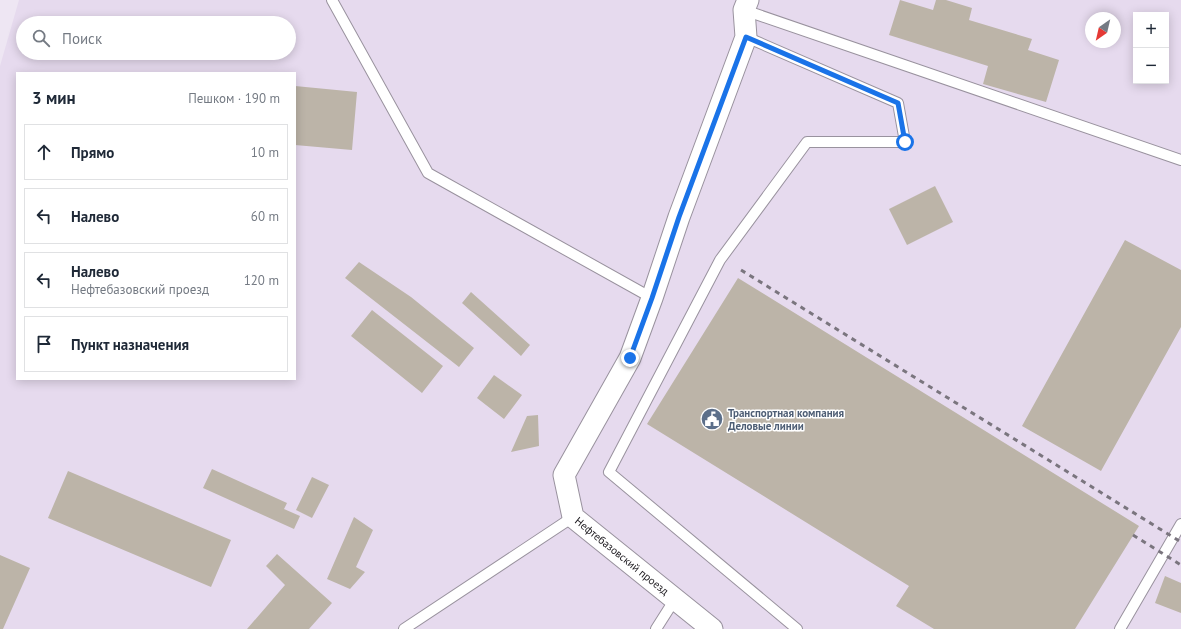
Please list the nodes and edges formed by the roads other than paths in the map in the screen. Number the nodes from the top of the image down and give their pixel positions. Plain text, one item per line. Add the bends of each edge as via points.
1 (332, 0) edge
2 (746, 5) edge
3 (746, 37) junction
4 (1181, 160) edge
5 (652, 298) junction
6 (573, 517) junction
7 (1181, 524) edge
8 (675, 599) junction
9 (404, 629) edge
10 (656, 629) edge
11 (712, 629) edge
12 (796, 629) edge
13 (1120, 629) edge

1 - 5 lane via 428,173
2 - 3 street, Нефтебазовский проезд
2 - 4 lane
3 - 5 street, Нефтебазовский проезд via 679,217
3 - 12 lane via 898,103 905,142 807,142 720,260 609,472
5 - 6 street, Нефтебазовский проезд via 630,358 564,475
6 - 8 street, Нефтебазовский проезд
6 - 9 lane
7 - 13 lane
8 - 10 lane
8 - 11 street, Нефтебазовский проезд

